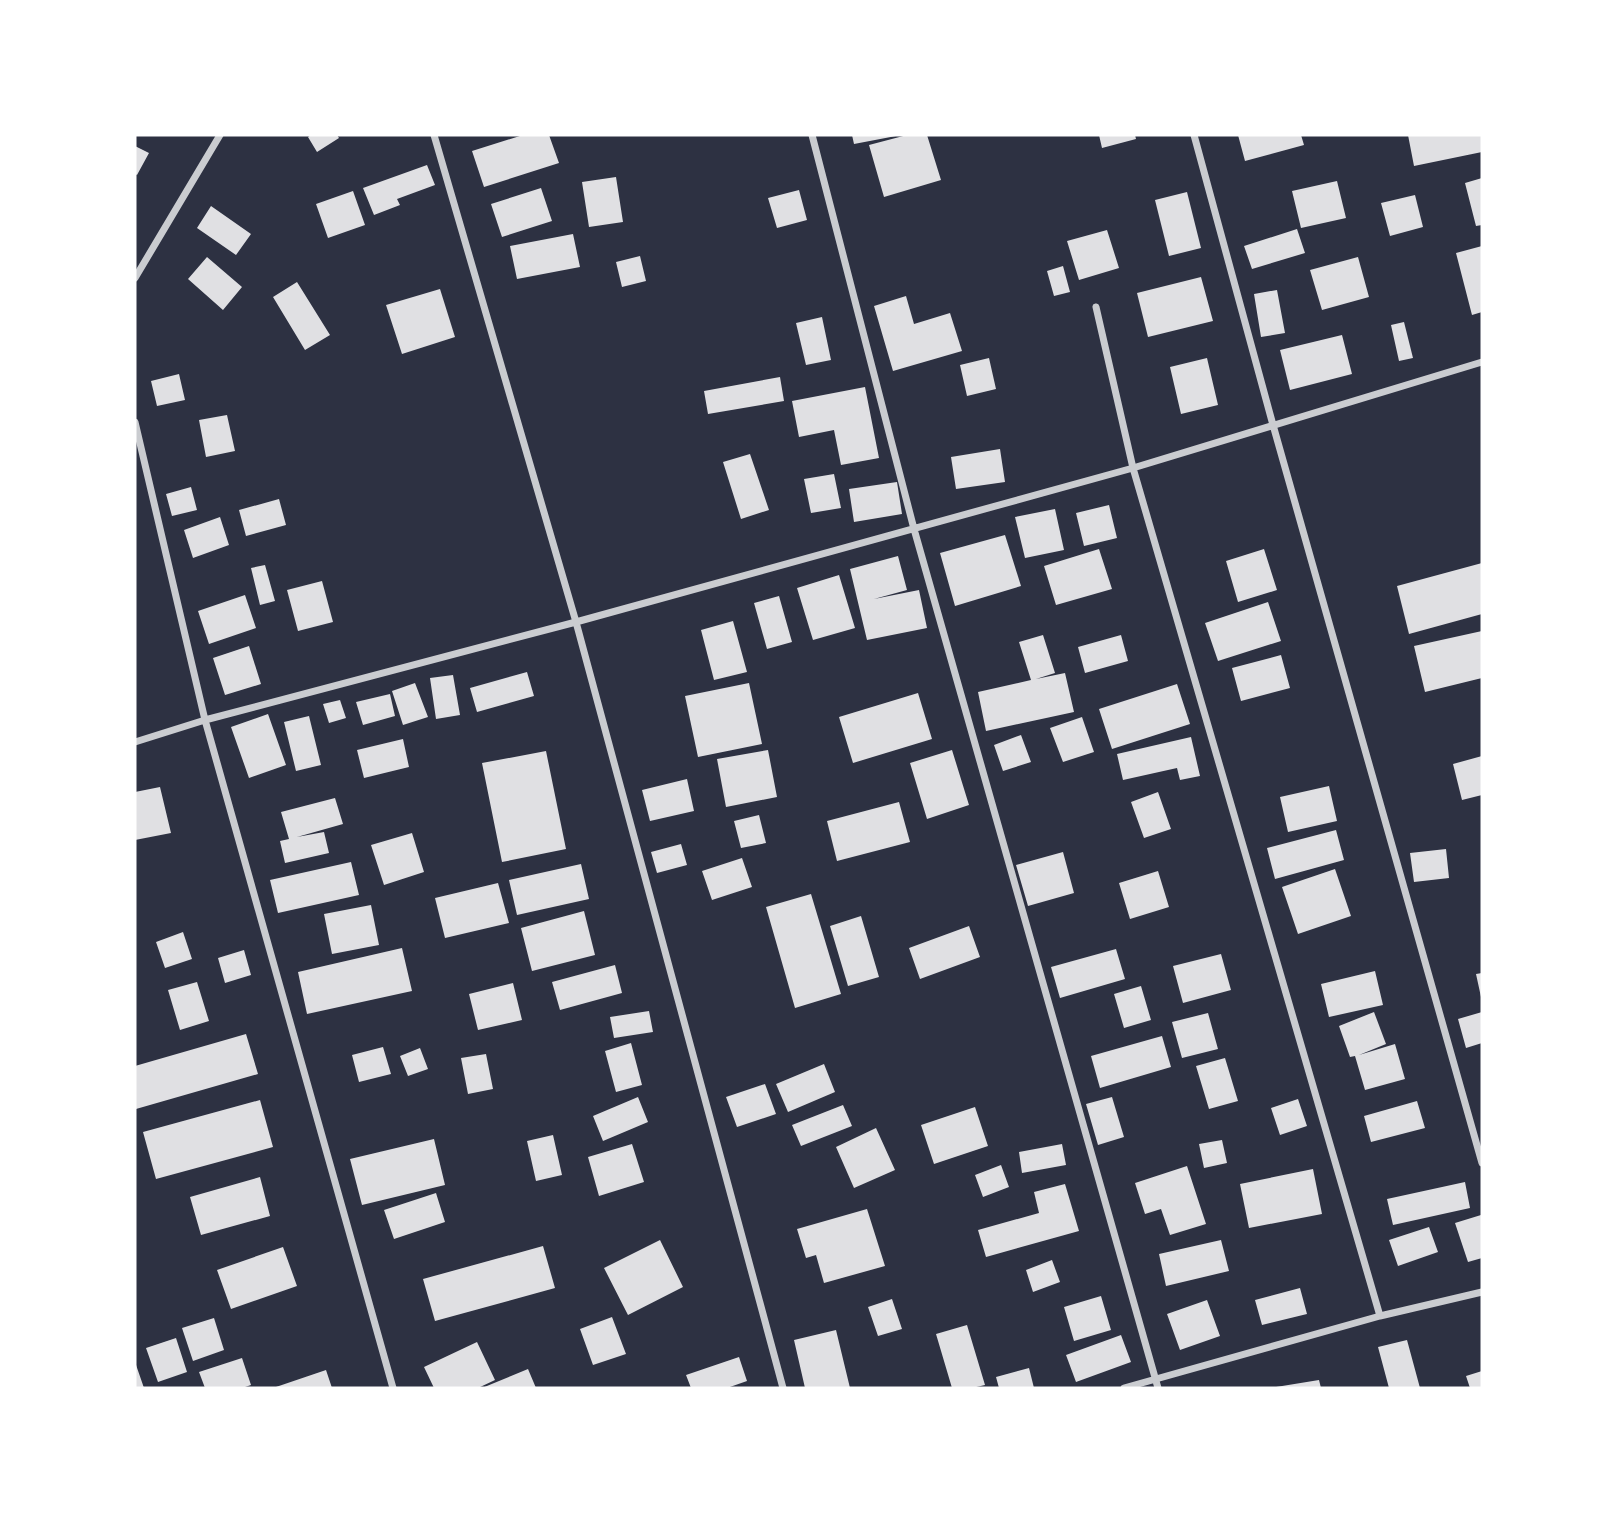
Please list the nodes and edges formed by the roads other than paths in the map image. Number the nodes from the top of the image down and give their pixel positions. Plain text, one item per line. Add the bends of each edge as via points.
1 (220, 135) edge
2 (434, 135) edge
3 (812, 135) edge
4 (1194, 135) edge
5 (135, 278) edge
6 (1096, 307) dead end
7 (1482, 362) edge
8 (135, 422) edge
9 (1273, 425) junction
10 (1133, 468) junction
11 (914, 529) junction
12 (576, 622) junction
13 (205, 720) junction
14 (135, 742) edge
15 (1482, 1163) edge
16 (1482, 1292) edge
17 (1380, 1316) junction
18 (1156, 1380) junction
19 (393, 1388) edge
20 (783, 1388) edge
21 (1124, 1388) edge
22 (1158, 1388) edge

1 - 5 street
2 - 12 street
3 - 11 street
4 - 9 street
6 - 10 street
7 - 9 street
8 - 13 street
9 - 10 street
9 - 15 street
10 - 11 street
10 - 17 street
11 - 12 street
11 - 18 street
12 - 13 street
12 - 20 street
13 - 14 street
13 - 19 street
16 - 17 street
17 - 18 street
18 - 21 street
18 - 22 street

